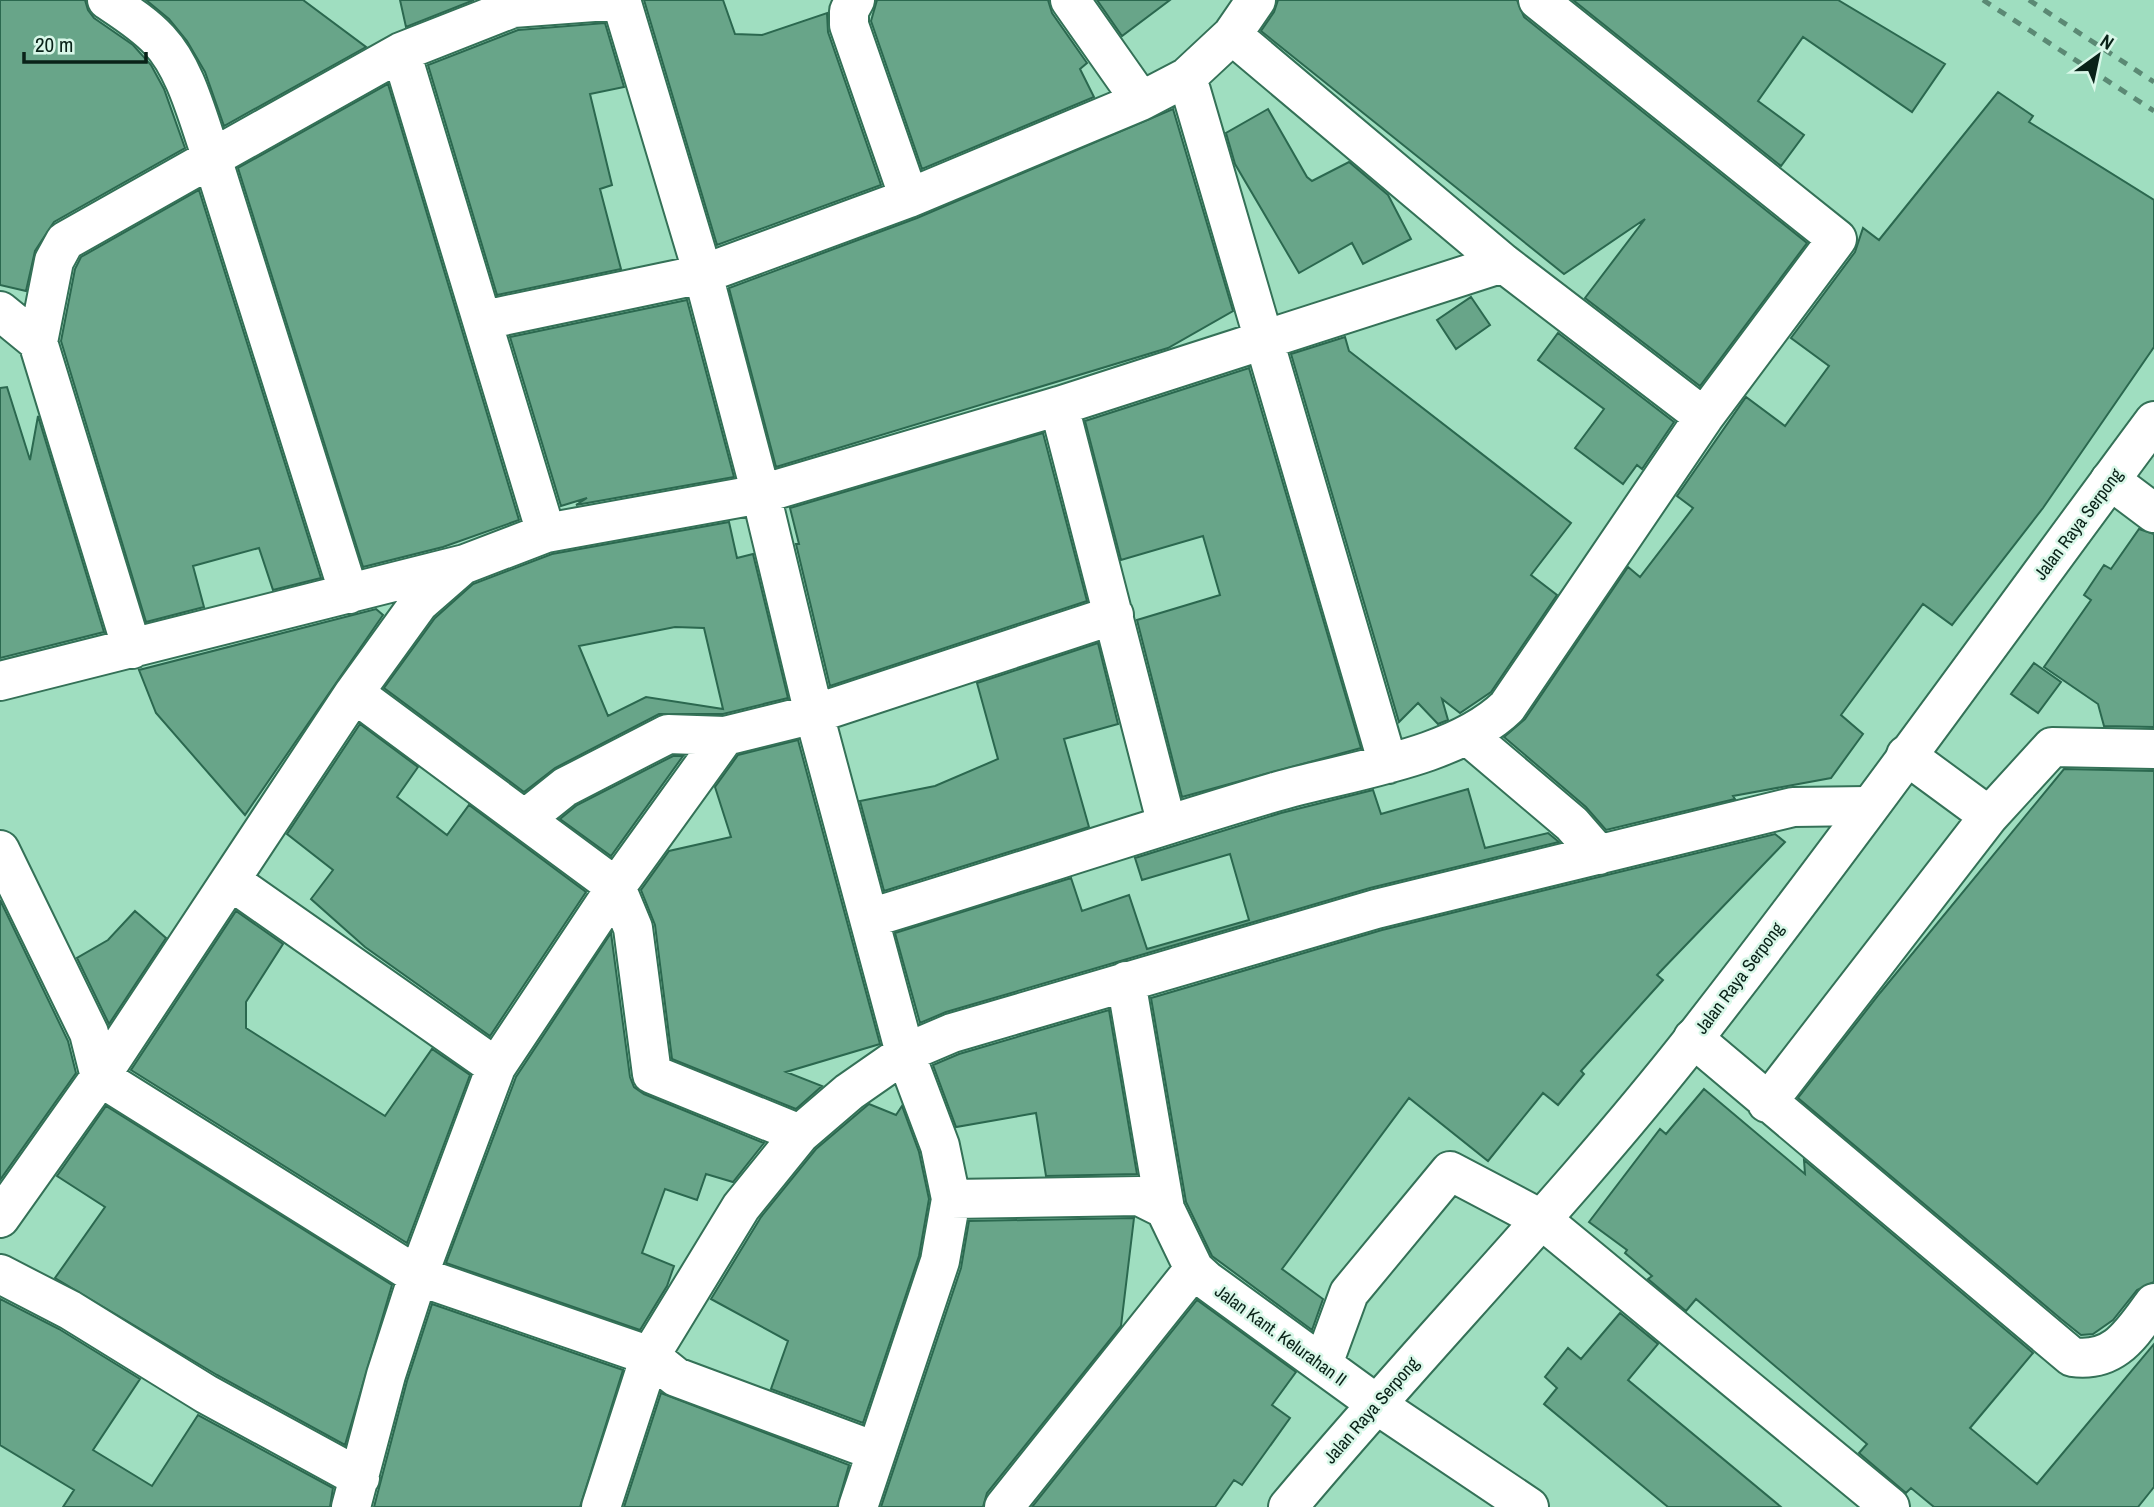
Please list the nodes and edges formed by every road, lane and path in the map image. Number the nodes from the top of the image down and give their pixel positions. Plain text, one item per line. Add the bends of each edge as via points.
1 (107, 0) edge
2 (621, 0) edge
3 (855, 0) edge
4 (1070, 0) edge
5 (1256, 0) edge
6 (1538, 0) edge
7 (1232, 35) junction
8 (401, 52) junction
9 (1187, 77) junction
10 (1141, 100) junction
11 (212, 158) junction
12 (909, 198) junction
13 (1503, 263) junction
14 (703, 274) junction
15 (0, 310) edge
16 (484, 320) junction
17 (1263, 341) junction
18 (38, 342) junction
19 (1059, 406) junction
20 (1704, 417) junction
21 (2154, 421) edge
22 (2110, 480) junction
23 (761, 494) junction
24 (2154, 513) edge
25 (546, 533) junction
26 (465, 564) junction
27 (349, 594) junction
28 (1114, 615) junction
29 (132, 649) junction
30 (0, 681) edge
31 (354, 693) junction
32 (814, 714) junction
33 (1467, 735) junction
34 (725, 736) junction
35 (2154, 749) edge
36 (1906, 755) junction
37 (1388, 764) junction
38 (1868, 806) junction
39 (1989, 816) junction
40 (525, 818) junction
41 (1167, 825) junction
42 (0, 850) edge
43 (1599, 855) junction
44 (231, 881) junction
45 (616, 887) junction
46 (870, 918) junction
47 (1126, 981) junction
48 (1693, 1038) junction
49 (905, 1052) junction
50 (496, 1067) junction
51 (100, 1077) junction
52 (1767, 1103) junction
53 (800, 1134) junction
54 (951, 1199) junction
55 (1165, 1209) junction
56 (0, 1218) edge
57 (1541, 1219) junction
58 (1194, 1269) junction
59 (0, 1274) edge
60 (418, 1276) junction
61 (2154, 1303) edge
62 (650, 1356) junction
63 (1323, 1364) junction
64 (1375, 1403) junction
65 (875, 1451) junction
66 (356, 1492) edge
67 (601, 1507) edge
68 (858, 1507) edge
69 (1004, 1507) edge
70 (1288, 1507) edge
71 (1529, 1507) edge
72 (1890, 1507) edge

1 - 11 street via 161,42 184,83
2 - 8 street via 513,8
2 - 14 street
3 - 12 street via 849,25
4 - 10 street
5 - 7 street
6 - 20 street via 1838,239
7 - 9 street
7 - 13 street
8 - 11 street
8 - 16 street
9 - 10 street
9 - 17 street
10 - 12 street
11 - 18 street via 65,241 54,261
11 - 27 street
12 - 14 street
13 - 17 street
13 - 20 street
14 - 16 street
14 - 23 street
15 - 18 street
16 - 25 street
17 - 19 street
17 - 37 street
18 - 29 street
19 - 23 street
19 - 28 street
20 - 33 street via 1507,708
21 - 22 street, Jalan Raya Serpong
22 - 24 street
22 - 36 street, Jalan Raya Serpong
23 - 25 street
23 - 32 street
25 - 26 street
26 - 27 street
26 - 31 street via 419,603
27 - 29 street
28 - 32 street
28 - 41 street
29 - 30 street
31 - 40 street
31 - 44 street
32 - 34 street
32 - 46 street
33 - 37 street
33 - 43 street via 1572,824
34 - 40 street via 668,734 565,788
34 - 45 street
35 - 39 street via 2052,747
36 - 38 street, Jalan Raya Serpong
36 - 39 street
37 - 41 street
38 - 43 street via 1793,807
38 - 48 street, Jalan Raya Serpong
39 - 52 street
40 - 45 street
41 - 46 street
42 - 51 street via 89,1033
43 - 47 street via 1376,909
44 - 50 street
44 - 51 street
45 - 50 street
45 - 53 street via 633,928 652,1074
46 - 49 street
47 - 49 street via 952,1033
47 - 55 street, Jalan Kant. Kelurahan II
48 - 52 street
48 - 57 street, Jalan Raya Serpong
49 - 53 street
49 - 54 street via 940,1146
50 - 60 street
51 - 56 street
51 - 60 street
52 - 61 street via 2072,1356 2087,1359 2111,1353
53 - 62 street via 741,1207
54 - 55 street via 1139,1196
54 - 65 street via 940,1261
55 - 58 street, Jalan Kant. Kelurahan II
57 - 63 street via 1450,1171 1349,1293
57 - 64 street, Jalan Raya Serpong
57 - 72 street
58 - 63 street, Jalan Kant. Kelurahan II
58 - 69 street
59 - 66 street via 70,1310
60 - 62 street
60 - 66 street
62 - 65 street via 676,1377
62 - 67 street
63 - 64 street, Jalan Kant. Kelurahan II
64 - 70 street, Jalan Raya Serpong
64 - 71 street, Jalan Kant. Kelurahan II
65 - 68 street

